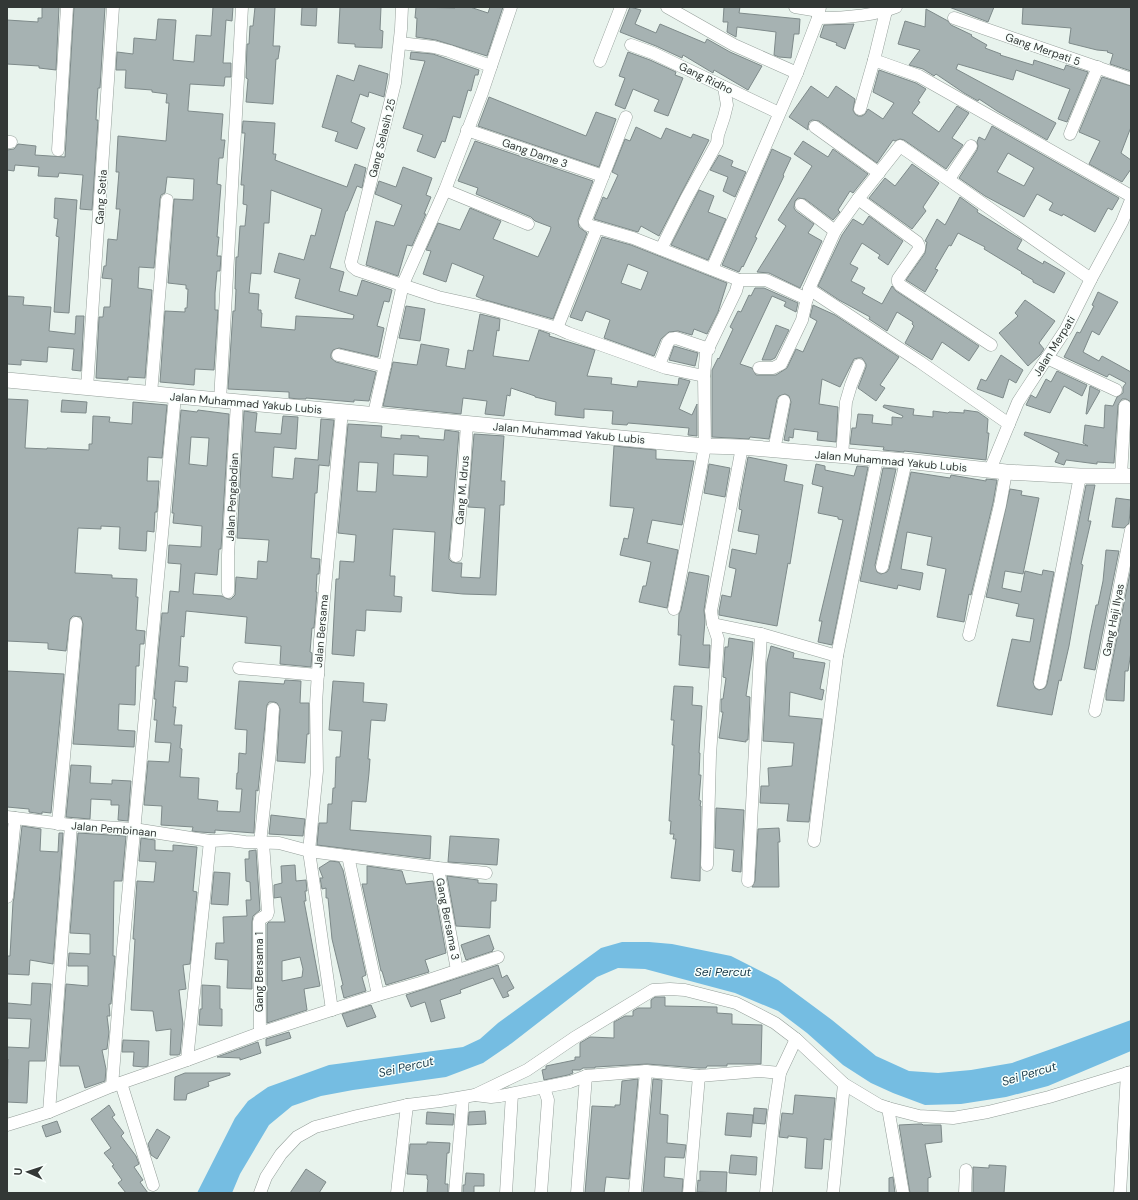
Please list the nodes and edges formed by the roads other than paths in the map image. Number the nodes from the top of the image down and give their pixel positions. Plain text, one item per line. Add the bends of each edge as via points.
1 (67, 7) edge
2 (113, 7) edge
3 (242, 7) edge
4 (402, 7) edge
5 (511, 7) edge
6 (621, 7) edge
7 (667, 7) edge
8 (795, 7) edge
9 (891, 9) edge
10 (819, 12) edge
11 (954, 18) dead end
12 (400, 43) junction
13 (631, 44) dead end
14 (874, 60) junction
15 (600, 61) dead end
16 (491, 66) junction
17 (1098, 67) junction
18 (797, 73) junction
19 (1131, 79) edge
20 (724, 87) junction
21 (860, 109) dead end
22 (779, 113) junction
23 (626, 117) dead end
24 (815, 127) dead end
25 (467, 130) junction
26 (1070, 134) dead end
27 (971, 146) dead end
28 (58, 150) dead end
29 (879, 173) junction
30 (603, 176) junction
31 (949, 180) junction
32 (445, 190) junction
33 (1131, 196) edge
34 (167, 200) dead end
35 (858, 200) junction
36 (1131, 200) edge
37 (801, 205) dead end
38 (528, 224) dead end
39 (1126, 224) edge
40 (597, 228) junction
41 (835, 231) junction
42 (661, 249) junction
43 (712, 269) junction
44 (1091, 279) junction
45 (739, 280) junction
46 (402, 286) junction
47 (808, 294) junction
48 (557, 328) junction
49 (991, 345) dead end
50 (709, 349) junction
51 (338, 355) dead end
52 (1047, 358) junction
53 (659, 365) junction
54 (385, 366) junction
55 (859, 366) dead end
56 (759, 368) dead end
57 (704, 376) junction
58 (7, 380) edge
59 (87, 388) junction
60 (1116, 390) dead end
61 (151, 394) junction
62 (175, 396) junction
63 (220, 401) junction
64 (784, 401) dead end
65 (237, 402) junction
66 (1125, 406) dead end
67 (342, 411) junction
68 (374, 414) junction
69 (467, 423) junction
70 (1009, 424) junction
71 (705, 446) junction
72 (742, 447) junction
73 (774, 450) junction
74 (842, 456) junction
75 (877, 459) junction
76 (906, 461) junction
77 (990, 470) junction
78 (1006, 472) junction
79 (1080, 476) junction
80 (1126, 476) edge
81 (1131, 530) edge
82 (456, 556) dead end
83 (882, 567) dead end
84 (228, 592) dead end
85 (674, 609) dead end
86 (76, 623) dead end
87 (713, 624) junction
88 (762, 634) junction
89 (969, 635) dead end
90 (837, 656) junction
91 (239, 668) dead end
92 (318, 675) junction
93 (1040, 683) dead end
94 (273, 709) dead end
95 (1095, 711) dead end
96 (11, 818) edge
97 (58, 824) junction
98 (71, 825) junction
99 (134, 828) junction
100 (210, 841) junction
101 (814, 841) dead end
102 (261, 843) junction
103 (310, 851) junction
104 (348, 856) junction
105 (707, 865) dead end
106 (438, 868) junction
107 (486, 873) dead end
108 (748, 881) dead end
109 (7, 897) edge
110 (498, 957) dead end
111 (457, 970) junction
112 (378, 995) junction
113 (332, 1010) junction
114 (260, 1033) junction
115 (796, 1039) junction
116 (187, 1060) junction
117 (646, 1071) junction
118 (780, 1072) junction
119 (1129, 1073) edge
120 (586, 1076) junction
121 (699, 1076) junction
122 (116, 1084) junction
123 (844, 1084) junction
124 (544, 1088) junction
125 (512, 1094) junction
126 (475, 1095) junction
127 (463, 1098) junction
128 (407, 1105) junction
129 (888, 1108) junction
130 (49, 1112) junction
131 (7, 1125) edge
132 (966, 1170) dead end
133 (153, 1185) dead end
134 (260, 1193) edge
135 (397, 1193) edge
136 (455, 1193) edge
137 (506, 1193) edge
138 (541, 1193) edge
139 (576, 1193) edge
140 (635, 1193) edge
141 (689, 1193) edge
142 (766, 1193) edge
143 (833, 1193) edge
144 (903, 1193) edge
145 (965, 1193) edge
146 (1120, 1193) edge

1 - 28 street
2 - 59 street, Gang Setia
3 - 63 street
4 - 12 street, Gang Selasih 25
5 - 16 street
6 - 15 street
7 - 18 street via 734,45
8 - 10 street
9 - 10 street via 848,16
9 - 14 street
10 - 18 street
11 - 17 street, Gang Merpati 5
12 - 16 street via 434,47
12 - 46 street, Gang Selasih 25 via 395,83 351,262 357,270
13 - 20 street, Gang Ridho
14 - 21 street
14 - 33 street via 919,76
16 - 25 street
17 - 19 street, Gang Merpati 5
17 - 26 street
18 - 22 street
20 - 22 street, Gang Ridho
20 - 42 street via 727,105 717,144
22 - 43 street
23 - 30 street
24 - 29 street
25 - 30 street, Gang Dame 3
25 - 32 street
27 - 31 street
29 - 31 street via 900,146
29 - 35 street
30 - 40 street via 585,222
31 - 44 street
32 - 38 street
32 - 46 street
34 - 61 street
35 - 41 street
35 - 49 street via 919,246 898,279 900,285
36 - 39 street, Jalan Merpati
37 - 41 street
39 - 44 street, Jalan Merpati
40 - 42 street
40 - 48 street
41 - 47 street
42 - 43 street
43 - 45 street
44 - 52 street, Jalan Merpati via 1066,330
45 - 47 street via 766,280
45 - 50 street
46 - 48 street
46 - 54 street
47 - 56 street via 802,320 781,364 773,368
47 - 70 street via 920,362
48 - 53 street
50 - 53 street via 676,338 671,339
50 - 57 street via 706,354
51 - 54 street
52 - 60 street
52 - 70 street, Jalan Merpati via 1018,402
53 - 57 street
54 - 68 street
55 - 74 street via 846,402
57 - 71 street
58 - 59 main road, Jalan Muhammad Yakub Lubis
59 - 61 main road, Jalan Muhammad Yakub Lubis
61 - 62 main road, Jalan Muhammad Yakub Lubis
62 - 63 main road, Jalan Muhammad Yakub Lubis
62 - 99 street
63 - 65 main road, Jalan Muhammad Yakub Lubis
64 - 73 street
65 - 67 main road, Jalan Muhammad Yakub Lubis
65 - 84 street, Jalan Pengabdian
66 - 80 street
67 - 68 main road, Jalan Muhammad Yakub Lubis
67 - 92 street, Jalan Bersama
68 - 69 main road, Jalan Muhammad Yakub Lubis
69 - 71 main road, Jalan Muhammad Yakub Lubis
69 - 82 street, Gang M. Idrus
70 - 77 street, Jalan Merpati
71 - 72 main road, Jalan Muhammad Yakub Lubis
71 - 85 street
72 - 73 main road, Jalan Muhammad Yakub Lubis
72 - 87 street via 711,611
73 - 74 main road, Jalan Muhammad Yakub Lubis
74 - 75 main road, Jalan Muhammad Yakub Lubis
75 - 76 main road, Jalan Muhammad Yakub Lubis
75 - 90 street
76 - 77 main road, Jalan Muhammad Yakub Lubis
76 - 83 street
77 - 78 main road, Jalan Muhammad Yakub Lubis
78 - 79 main road, Jalan Muhammad Yakub Lubis
78 - 89 street
79 - 80 main road, Jalan Muhammad Yakub Lubis
79 - 93 street
81 - 95 street, Gang Haji Ilyas
86 - 97 street
87 - 88 street
87 - 105 street via 718,639 710,755
88 - 90 street
88 - 108 street
90 - 101 street
91 - 92 street
92 - 103 street, Jalan Bersama via 317,770
94 - 102 street, Gang Bersama 1
96 - 97 street, Jalan Pembinaan
96 - 109 street
97 - 98 street, Jalan Pembinaan
98 - 99 street, Jalan Pembinaan
98 - 130 street
99 - 100 street, Jalan Pembinaan
99 - 122 street
100 - 102 street, Jalan Pembinaan
100 - 116 street
102 - 103 street, Jalan Pembinaan via 279,843
102 - 114 street, Gang Bersama 1 via 268,912 259,922
103 - 104 street, Jalan Pembinaan
103 - 113 street, Jalan Bersama
104 - 106 street, Jalan Pembinaan
104 - 112 street
106 - 107 street, Jalan Pembinaan
106 - 111 street, Gang Bersama 3
110 - 111 street
111 - 112 street
112 - 113 street
113 - 114 street
114 - 116 street
115 - 118 street
115 - 123 street
115 - 126 street via 775,1023 736,1003 685,990 653,990 574,1038 528,1070
116 - 122 street
117 - 120 street
117 - 121 street
117 - 140 street
118 - 121 street via 759,1071
118 - 142 street
119 - 129 street via 1049,1097 953,1118 919,1116
119 - 146 street
120 - 124 street
120 - 139 street
121 - 141 street
122 - 130 street
122 - 133 street
123 - 129 street
123 - 143 street
124 - 125 street
124 - 138 street via 548,1100
125 - 126 street via 491,1097
125 - 137 street
126 - 127 street
127 - 128 street
127 - 136 street
128 - 134 street via 314,1127 297,1137 266,1177
128 - 135 street
129 - 144 street
130 - 131 street
132 - 145 street

